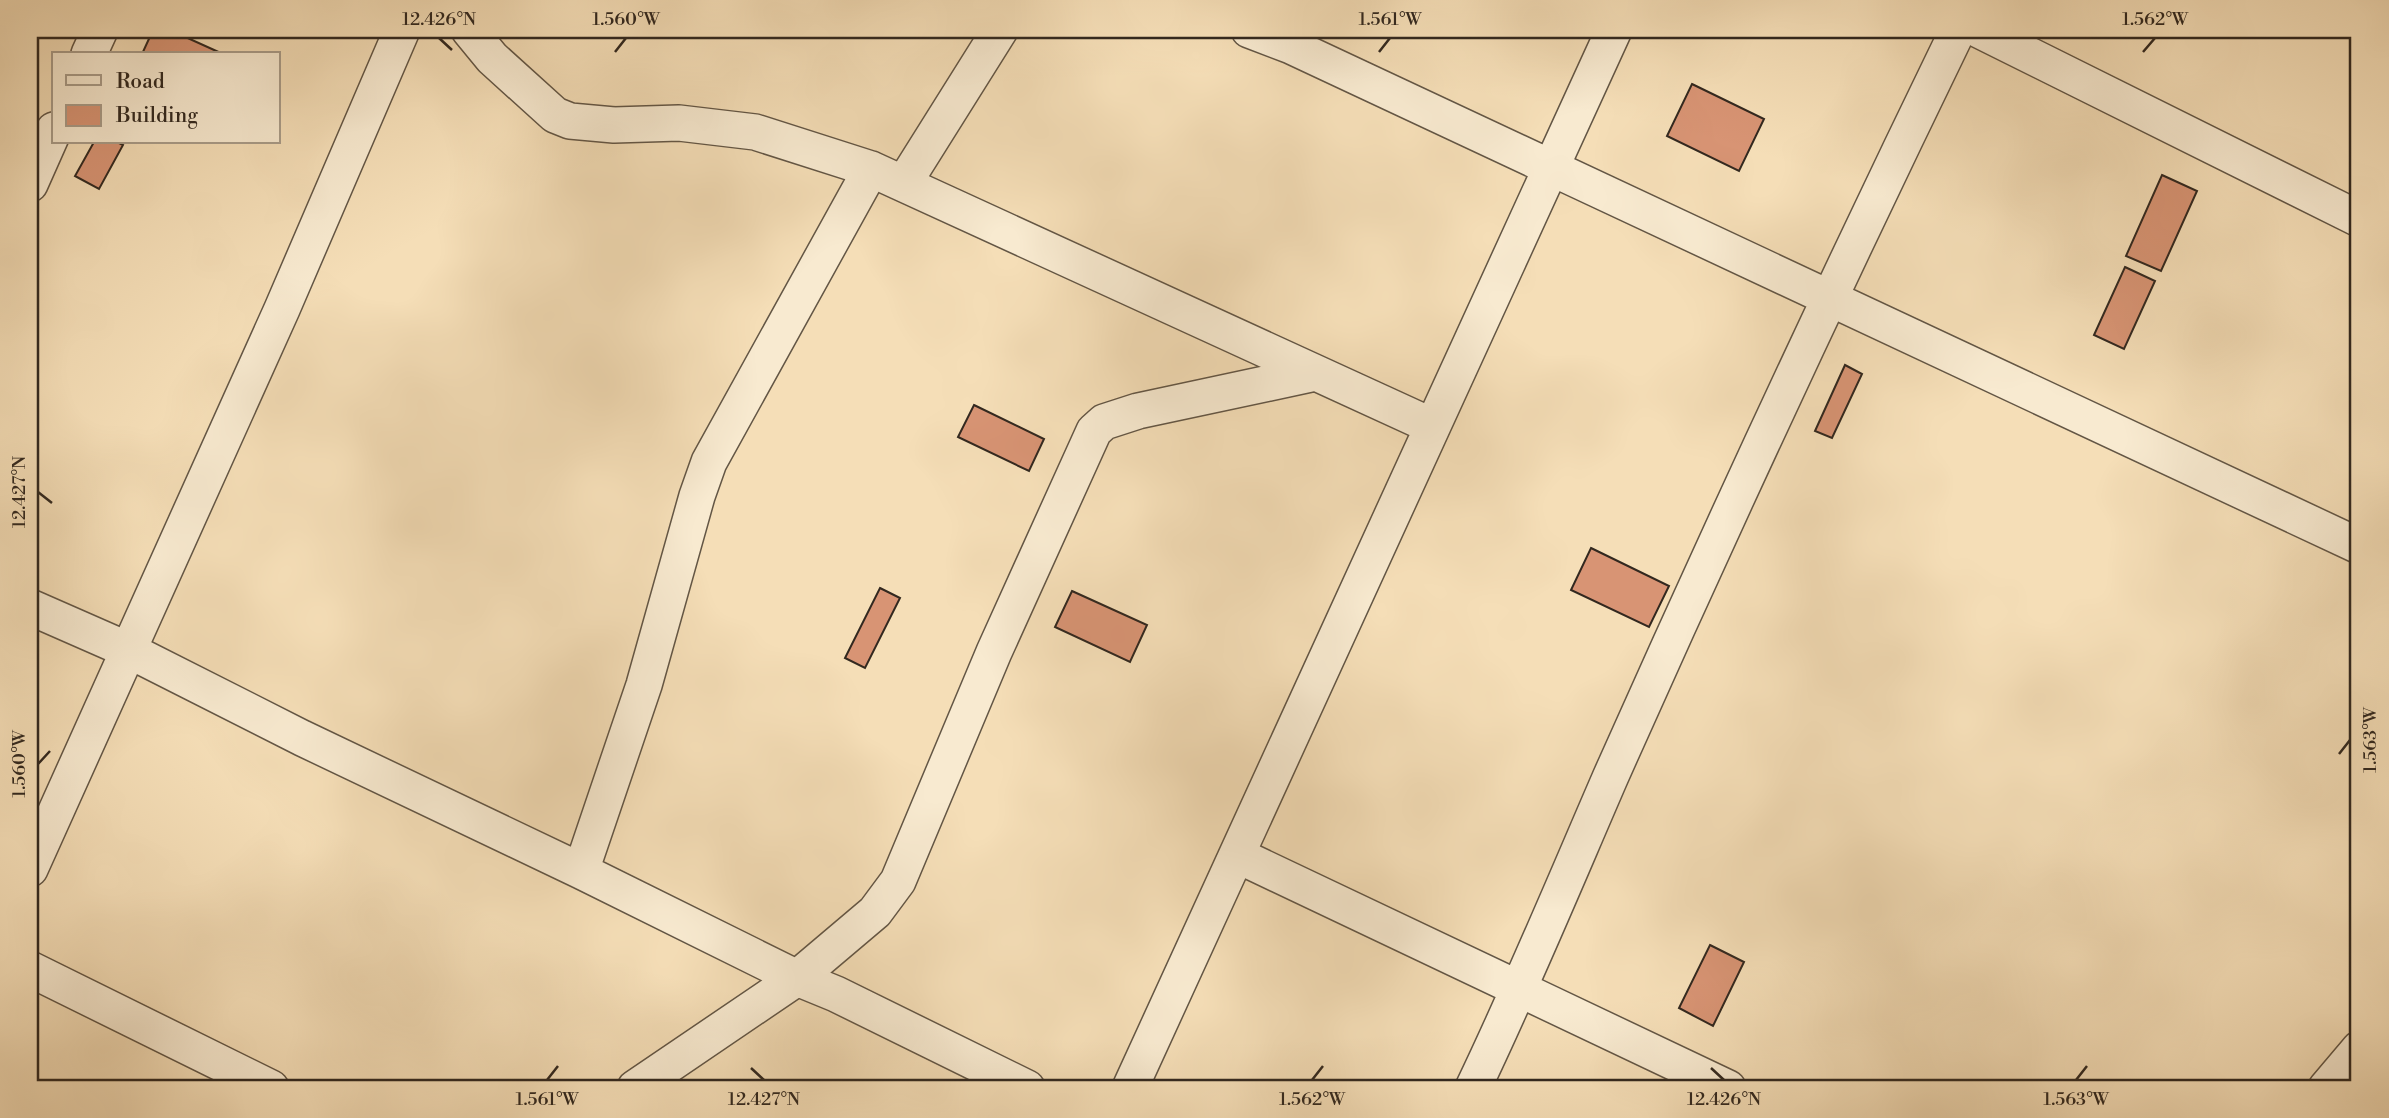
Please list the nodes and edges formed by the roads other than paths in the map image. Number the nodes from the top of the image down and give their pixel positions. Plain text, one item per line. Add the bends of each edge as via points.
1 (100, 30) edge
2 (402, 30) edge
3 (469, 30) edge
4 (1000, 30) edge
5 (1249, 30) edge
6 (1615, 30) edge
7 (1958, 30) edge
8 (1979, 30) edge
9 (1295, 38) edge
10 (90, 52) edge
11 (52, 134) edge
12 (1550, 167) junction
13 (872, 169) junction
14 (904, 183) junction
15 (30, 184) edge
16 (2359, 219) edge
17 (1828, 298) junction
18 (1316, 373) junction
19 (1432, 426) junction
20 (2359, 546) edge
21 (30, 607) edge
22 (128, 650) junction
23 (1237, 855) junction
24 (30, 869) edge
25 (581, 871) junction
26 (30, 969) edge
27 (797, 978) junction
28 (1521, 988) junction
29 (2359, 1049) edge
30 (257, 1085) edge
31 (635, 1088) edge
32 (1027, 1088) edge
33 (1130, 1088) edge
34 (1473, 1088) edge
35 (1728, 1088) edge
36 (2326, 1088) edge

1 - 10 street
2 - 22 street
3 - 13 street via 492,58 555,116 614,125 679,124 755,132
4 - 14 street
5 - 9 street
6 - 12 street
7 - 17 street
8 - 16 street
9 - 12 street
11 - 15 street
12 - 17 street
12 - 19 street
13 - 14 street
13 - 25 street via 709,462 644,685
14 - 18 street
17 - 20 street
17 - 28 street via 1610,779
18 - 19 street
18 - 27 street via 1138,411 1098,426 994,652 898,881 874,912
19 - 23 street
21 - 22 street
22 - 24 street
22 - 25 street
23 - 28 street
23 - 33 street
25 - 27 street
26 - 30 street
27 - 31 street
27 - 32 street
28 - 34 street
28 - 35 street
29 - 36 street

